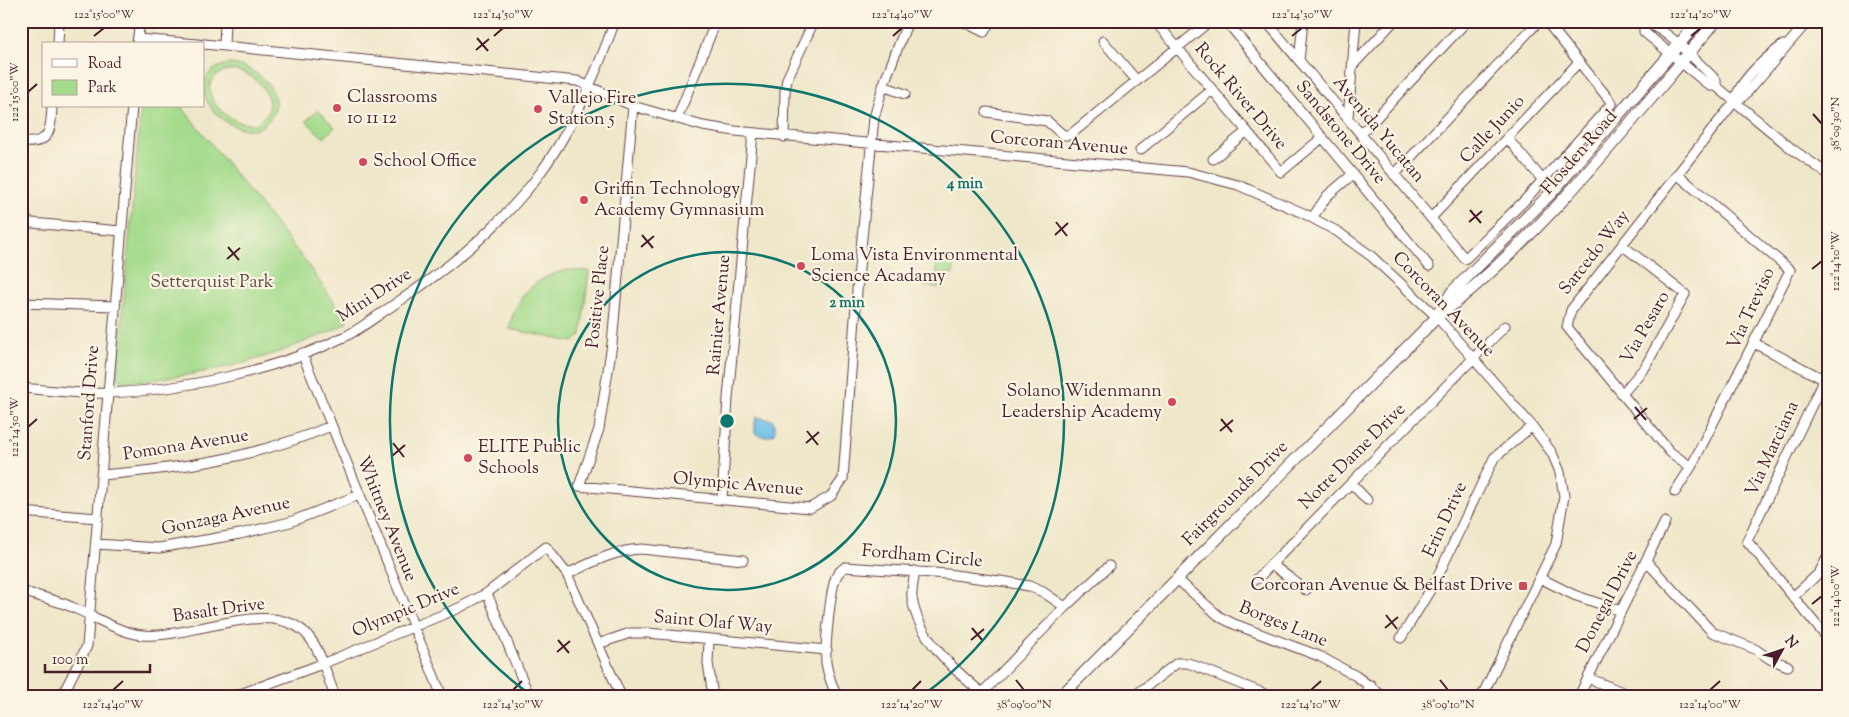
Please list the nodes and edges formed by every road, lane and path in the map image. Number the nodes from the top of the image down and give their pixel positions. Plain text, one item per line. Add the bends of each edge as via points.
1 (59, 21) edge
2 (140, 21) edge
3 (225, 21) edge
4 (615, 21) edge
5 (716, 21) edge
6 (814, 21) edge
7 (908, 21) edge
8 (962, 21) edge
9 (990, 21) edge
10 (1155, 21) edge
11 (1210, 21) edge
12 (1226, 21) edge
13 (1266, 21) edge
14 (1303, 21) edge
15 (1356, 21) edge
16 (1394, 21) edge
17 (1467, 21) edge
18 (1539, 21) edge
19 (1546, 21) edge
20 (1699, 21) edge
21 (1716, 21) edge
22 (1808, 21) edge
23 (1643, 22) edge
24 (138, 41) edge
25 (1103, 41) dead end
26 (58, 42) edge
27 (158, 42) edge
28 (205, 44) edge
29 (224, 46) junction
30 (1177, 48) junction
31 (1679, 55) junction
32 (1299, 61) junction
33 (1578, 63) junction
34 (1352, 65) junction
35 (1137, 81) junction
36 (882, 86) junction
37 (589, 87) junction
38 (1212, 90) junction
39 (905, 94) dead end
40 (1734, 102) junction
41 (633, 106) junction
42 (52, 108) edge
43 (132, 108) edge
44 (987, 112) dead end
45 (1348, 118) junction
46 (677, 119) junction
47 (1247, 131) junction
48 (753, 134) junction
49 (1361, 134) junction
50 (784, 137) junction
51 (1323, 138) junction
52 (1507, 138) junction
53 (21, 142) edge
54 (871, 142) junction
55 (1140, 150) dead end
56 (1213, 159) dead end
57 (1353, 174) junction
58 (1677, 174) junction
59 (1828, 174) edge
60 (1394, 175) junction
61 (1542, 179) junction
62 (1312, 218) junction
63 (1431, 218) junction
64 (21, 222) edge
65 (120, 231) junction
66 (1622, 244) junction
67 (1429, 266) dead end
68 (1457, 295) joint
69 (21, 303) edge
70 (114, 306) junction
71 (1437, 317) junction
72 (1505, 326) dead end
73 (1754, 343) junction
74 (302, 353) junction
75 (1474, 359) junction
76 (1826, 377) edge
77 (21, 388) edge
78 (107, 394) junction
79 (1622, 394) junction
80 (331, 426) junction
81 (1532, 426) junction
82 (1691, 468) junction
83 (101, 475) junction
84 (1351, 483) junction
85 (579, 486) joint
86 (1675, 492) dead end
87 (359, 495) junction
88 (722, 500) junction
89 (1368, 500) dead end
90 (21, 512) edge
91 (98, 518) junction
92 (1665, 522) dead end
93 (96, 544) junction
94 (1828, 556) edge
95 (743, 560) dead end
96 (1647, 562) junction
97 (1271, 564) junction
98 (1109, 566) dead end
99 (915, 571) junction
100 (567, 574) junction
101 (1257, 578) dead end
102 (1540, 578) junction
103 (1177, 579) junction
104 (21, 590) edge
105 (1306, 590) dead end
106 (486, 593) junction
107 (1793, 596) junction
108 (1065, 607) junction
109 (1621, 611) junction
110 (90, 615) junction
111 (413, 626) junction
112 (1401, 638) dead end
113 (1828, 639) edge
114 (709, 640) junction
115 (598, 644) junction
116 (827, 650) junction
117 (322, 664) junction
118 (1788, 666) dead end
119 (1588, 678) junction
120 (1371, 686) junction
121 (980, 694) edge
122 (62, 696) edge
123 (235, 696) edge
124 (335, 696) edge
125 (442, 696) edge
126 (529, 696) edge
127 (621, 696) edge
128 (714, 696) edge
129 (837, 696) edge
130 (1061, 696) edge
131 (1134, 696) edge
132 (1270, 696) edge
133 (1364, 696) edge
134 (1383, 696) edge
135 (1482, 696) edge
136 (1579, 696) edge
137 (1632, 696) edge

1 - 26 street
2 - 24 street
3 - 29 street
4 - 37 street, Mini Drive
5 - 46 street
6 - 50 street via 787,79
7 - 36 street, Olympic Avenue
8 - 9 street via 984,32
10 - 30 street, Rock River Drive
11 - 30 street
12 - 51 street, Sandstone Drive
13 - 32 street, Avenida Yucatan
14 - 32 street
15 - 34 street
16 - 34 street
17 - 49 street
18 - 60 street
19 - 33 street
20 - 31 main road, Flosden Road
21 - 31 main road, Flosden Road
22 - 40 street, Sarcedo Way via 1765,59 1736,91
23 - 31 street via 1644,32
24 - 27 street
25 - 35 street
28 - 29 street, Corcoran Avenue
29 - 37 street, Corcoran Avenue via 554,78
30 - 35 street
30 - 38 street, Rock River Drive
31 - 40 street via 1710,86 1716,86
31 - 68 main road, Flosden Road via 1564,201
32 - 45 street, Avenida Yucatan
33 - 52 street, Calle Junio
33 - 61 street via 1612,103
34 - 45 street
35 - 44 street via 1070,135 1063,135 1047,121
36 - 39 street
36 - 54 street, Olympic Avenue
37 - 41 street, Corcoran Avenue
37 - 74 street, Mini Drive via 573,121 534,180 480,240 443,271 349,334
38 - 47 street, Rock River Drive
38 - 55 street
40 - 58 street, Sarcedo Way
40 - 59 street via 1792,150
41 - 46 street, Corcoran Avenue
41 - 85 street, Positive Place via 612,344 599,429
42 - 53 street via 47,142
43 - 65 street, Stanford Drive
45 - 49 street, Avenida Yucatan
46 - 48 street, Corcoran Avenue
47 - 51 street, Rock River Drive via 1281,172
47 - 56 street
48 - 50 street, Corcoran Avenue
48 - 88 street, Rainier Avenue via 728,398
49 - 60 street, Avenida Yucatan
50 - 54 street, Corcoran Avenue
51 - 57 street, Sandstone Drive
52 - 61 street
52 - 63 street, Calle Junio
54 - 62 street, Corcoran Avenue via 1087,165 1188,172 1238,186
54 - 88 street, Olympic Avenue via 843,479 831,496 810,508
57 - 62 street via 1327,196
57 - 67 street, Sandstone Drive
58 - 66 street, Sarcedo Way
58 - 73 street, Via Treviso via 1790,270
60 - 63 street, Avenida Yucatan
61 - 63 street, Avenida Yucatan via 1465,259
62 - 71 street, Corcoran Avenue via 1371,256
64 - 65 street
65 - 70 street, Stanford Drive
66 - 79 street, Sarcedo Way via 1571,310 1567,327
66 - 79 street, Via Pesaro via 1685,294 1645,367
68 - 71 main road, Fairgrounds Drive
69 - 70 street
70 - 78 street, Stanford Drive
71 - 75 street, Corcoran Avenue
71 - 103 main road, Fairgrounds Drive
72 - 75 street, Notre Dame Drive
73 - 76 street
73 - 82 street, Via Treviso
74 - 78 street, Mini Drive via 211,381 160,390
74 - 80 street, Whitney Avenue
75 - 81 street, Corcoran Avenue
75 - 84 street, Notre Dame Drive
76 - 107 street, Via Marciana via 1747,541
77 - 78 street, Mini Drive
78 - 83 street, Stanford Drive
79 - 82 street, Sarcedo Way via 1670,452
80 - 83 street, Pomona Avenue via 242,457 167,470
80 - 87 street, Whitney Avenue
81 - 102 street, Corcoran Avenue via 1556,460 1564,496 1556,544
81 - 112 street, Erin Drive via 1494,458 1435,582
82 - 86 street, Via Treviso
83 - 91 street, Stanford Drive
84 - 89 street
84 - 97 street, Notre Dame Drive
85 - 88 street, Olympic Avenue
87 - 93 street, Gonzaga Avenue via 290,522 249,532 159,548
87 - 111 street, Whitney Avenue
90 - 91 street
91 - 93 street, Stanford Drive
92 - 96 street, Donegal Drive
93 - 110 street, Stanford Drive
94 - 107 street via 1820,573
95 - 100 street via 628,550
96 - 109 street, Donegal Drive
96 - 118 street via 1712,632
97 - 101 street, Notre Dame Drive
97 - 105 street
98 - 108 street
99 - 108 street, Fordham Circle via 1030,586
99 - 116 street, Fordham Circle via 842,569 832,588
99 - 121 street via 912,597 921,628 946,660
100 - 106 street, Olympic Drive via 546,547
100 - 115 street
102 - 109 street via 1582,598
102 - 135 street, Corcoran Avenue
103 - 120 street, Borges Lane via 1220,617 1319,656
103 - 130 main road, Fairgrounds Drive
104 - 110 street, Basalt Drive
106 - 111 street, Olympic Drive via 459,608
106 - 126 street
107 - 113 street
108 - 121 street
109 - 119 street, Donegal Drive
110 - 117 street, Basalt Drive via 128,633 153,635 231,622 280,619 309,636
110 - 122 street, Stanford Drive via 82,659
111 - 117 street, Olympic Drive
111 - 125 street, Whitney Avenue
114 - 115 street, Saint Olaf Way via 630,633
114 - 116 street, Saint Olaf Way
114 - 128 street via 708,663
115 - 127 street
116 - 129 street, Fordham Circle via 826,662
117 - 123 street, Olympic Drive
117 - 124 street, Basalt Drive
119 - 136 street, Donegal Drive
119 - 137 street
120 - 133 street
120 - 134 street, Borges Lane
131 - 132 street via 1177,662 1188,663

